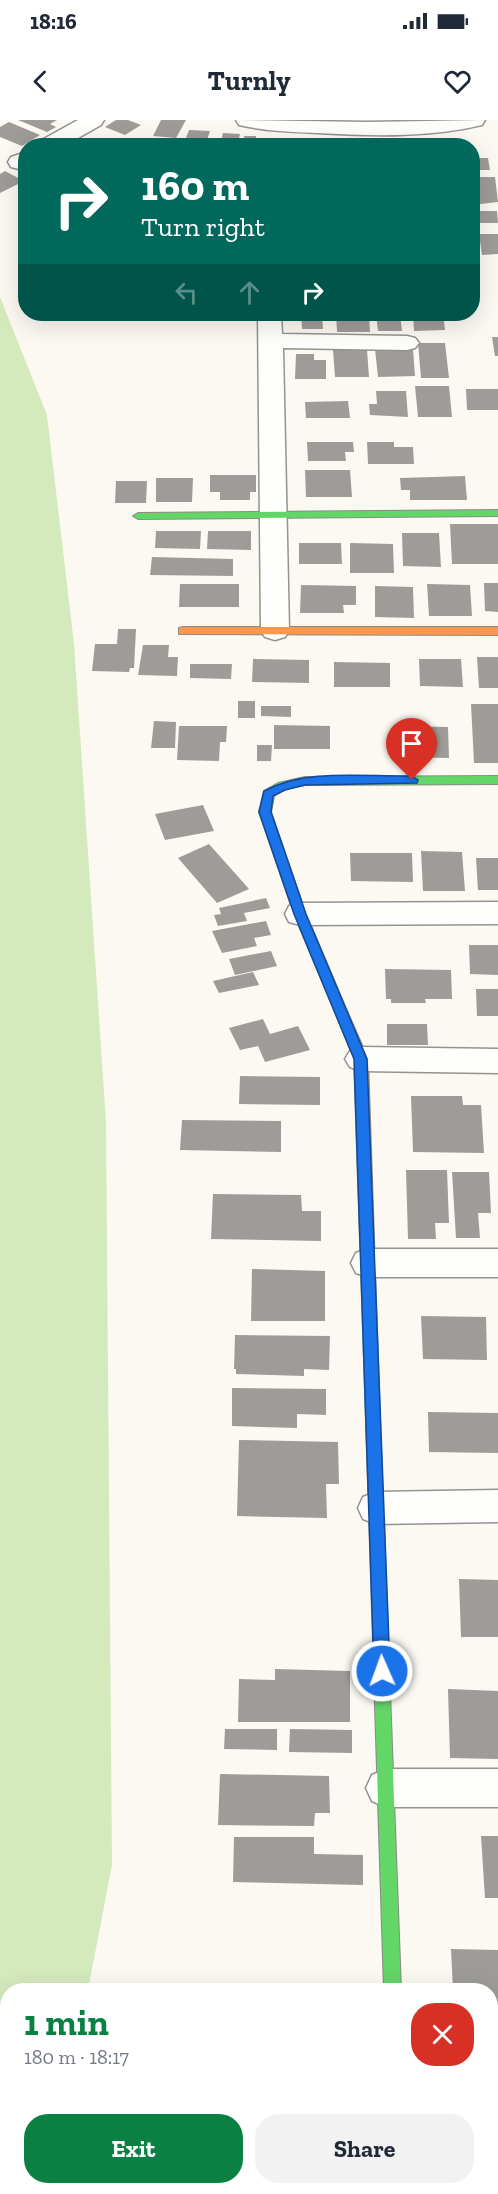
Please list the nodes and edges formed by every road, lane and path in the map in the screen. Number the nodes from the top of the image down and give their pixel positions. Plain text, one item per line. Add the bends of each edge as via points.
1 (93, 120) edge
2 (247, 120) edge
3 (474, 120) edge
4 (284, 124) junction
5 (62, 138) edge
6 (271, 138) edge
7 (270, 321) edge
8 (270, 342) junction
9 (407, 343) dead end
10 (498, 513) edge
11 (273, 514) junction
12 (138, 516) dead end
13 (183, 631) dead end
14 (275, 631) junction
15 (498, 631) edge
16 (498, 780) edge
17 (498, 913) edge
18 (300, 914) junction
19 (361, 1059) junction
20 (498, 1061) edge
21 (368, 1263) junction
22 (498, 1263) edge
23 (498, 1506) edge
24 (376, 1508) junction
25 (386, 1788) junction
26 (498, 1788) edge
27 (393, 1983) edge

1 - 5 street
2 - 4 street
3 - 4 street via 437,128
4 - 6 street
7 - 8 street
8 - 9 street
8 - 11 street
10 - 11 street
11 - 12 street
11 - 14 street
13 - 14 street
14 - 15 street
16 - 18 street via 305,781 268,794 265,812
17 - 18 street
18 - 19 street
19 - 20 street
19 - 21 street
21 - 22 street
21 - 24 street
23 - 24 street
24 - 25 street
25 - 26 street
25 - 27 street

